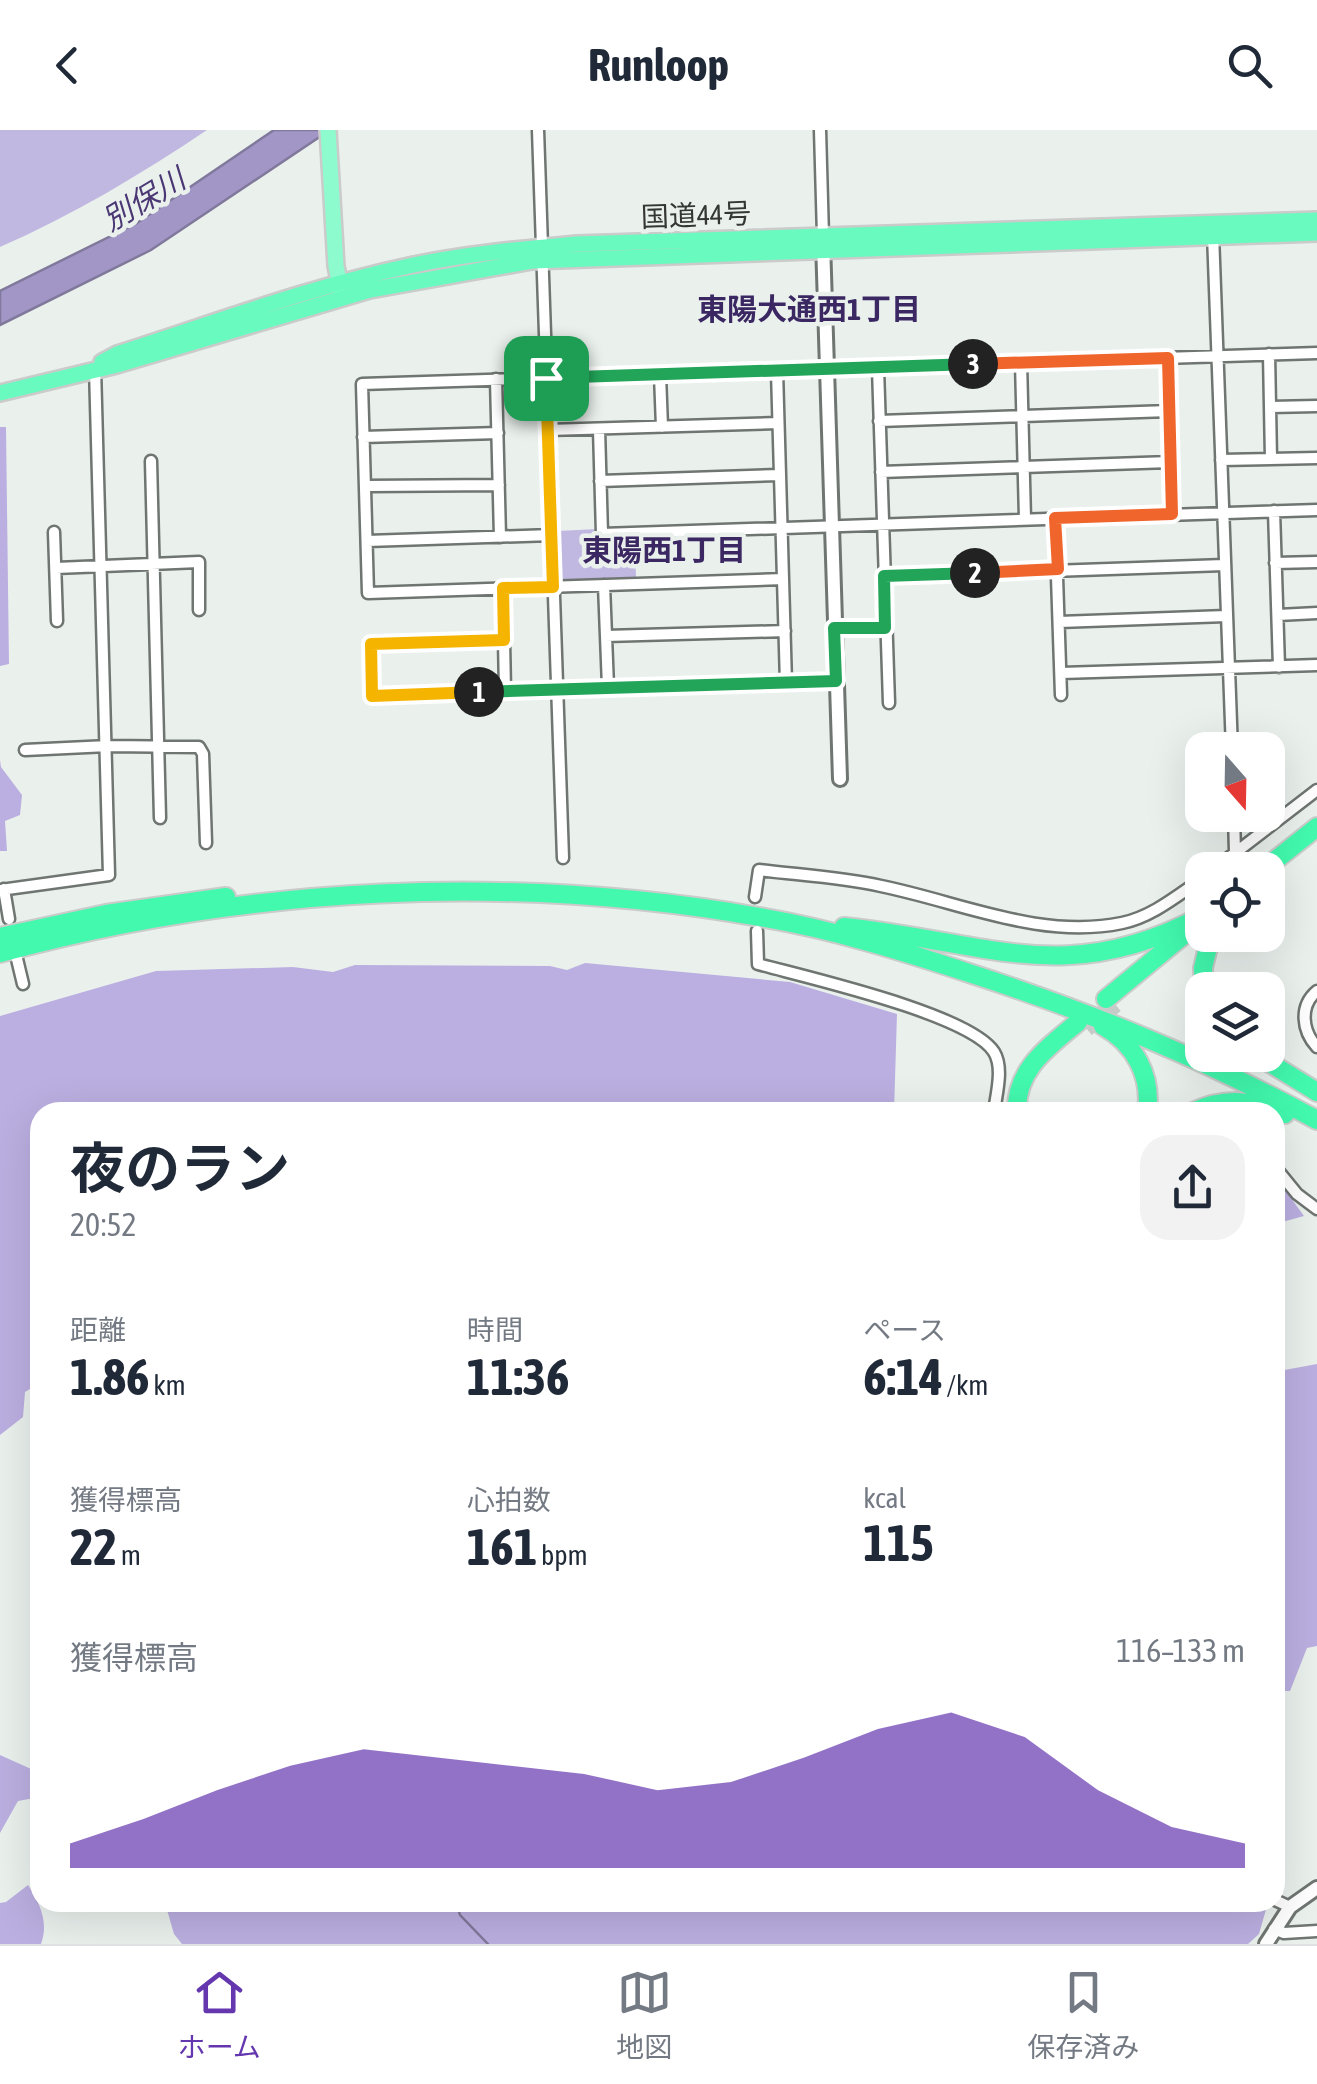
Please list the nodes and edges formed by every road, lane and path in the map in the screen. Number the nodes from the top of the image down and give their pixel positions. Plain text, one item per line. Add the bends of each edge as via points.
1 (328, 130) edge
2 (538, 130) edge
3 (820, 130) edge
4 (1317, 220) edge
5 (1213, 230) junction
6 (1317, 233) edge
7 (823, 243) junction
8 (543, 254) junction
9 (341, 291) junction
10 (1317, 353) edge
11 (1269, 354) junction
12 (1218, 356) junction
13 (1168, 358) junction
14 (1020, 362) junction
15 (95, 368) junction
16 (878, 368) junction
17 (827, 370) junction
18 (777, 372) junction
19 (660, 375) junction
20 (546, 378) junction
21 (496, 379) junction
22 (0, 393) edge
23 (1317, 406) edge
24 (1270, 407) junction
25 (1169, 410) junction
26 (1022, 416) junction
27 (878, 421) junction
28 (778, 423) junction
29 (662, 427) junction
30 (548, 430) junction
31 (600, 430) junction
32 (498, 432) junction
33 (363, 437) junction
34 (1317, 458) edge
35 (1271, 459) junction
36 (1221, 460) junction
37 (151, 461) dead end
38 (1170, 462) junction
39 (1024, 467) junction
40 (881, 472) junction
41 (779, 475) junction
42 (600, 481) junction
43 (499, 485) junction
44 (367, 486) junction
45 (1317, 510) edge
46 (1274, 511) junction
47 (1222, 513) junction
48 (1172, 514) junction
49 (1055, 518) junction
50 (1025, 519) junction
51 (882, 524) junction
52 (832, 525) junction
53 (781, 526) junction
54 (54, 532) dead end
55 (552, 535) junction
56 (500, 537) junction
57 (367, 541) junction
58 (1317, 562) edge
59 (153, 564) junction
60 (1275, 564) junction
61 (1224, 565) junction
62 (102, 566) junction
63 (56, 568) junction
64 (1058, 569) junction
65 (884, 576) junction
66 (782, 579) junction
67 (604, 585) junction
68 (553, 587) junction
69 (503, 588) junction
70 (200, 610) dead end
71 (1317, 613) edge
72 (1278, 615) junction
73 (1226, 616) junction
74 (57, 621) dead end
75 (1059, 622) junction
76 (834, 628) junction
77 (885, 628) junction
78 (785, 631) junction
79 (606, 636) junction
80 (504, 640) junction
81 (1279, 666) junction
82 (1317, 666) edge
83 (1228, 669) junction
84 (1061, 673) junction
85 (836, 681) junction
86 (786, 683) junction
87 (608, 687) junction
88 (556, 690) junction
89 (505, 691) junction
90 (1062, 695) dead end
91 (888, 703) dead end
92 (1231, 732) edge
93 (108, 746) junction
94 (158, 747) junction
95 (25, 750) dead end
96 (840, 779) dead end
97 (1317, 790) edge
98 (160, 818) dead end
99 (1317, 827) edge
100 (1234, 832) edge
101 (1317, 838) edge
102 (206, 843) dead end
103 (1235, 852) joint
104 (1285, 852) edge
105 (563, 858) dead end
106 (1285, 864) edge
107 (2, 890) edge
108 (1185, 890) edge
109 (755, 897) dead end
110 (834, 926) junction
111 (1185, 926) edge
112 (4, 928) edge
113 (757, 931) dead end
114 (1185, 933) edge
115 (1185, 945) edge
116 (8, 956) edge
117 (23, 984) dead end
118 (1317, 991) edge
119 (1057, 1002) junction
120 (1096, 1013) junction
121 (1185, 1046) edge
122 (1317, 1048) edge
123 (1238, 1072) edge
124 (1285, 1072) edge
125 (1317, 1092) edge
126 (995, 1102) edge
127 (1019, 1102) edge
128 (1028, 1102) edge
129 (1148, 1102) edge
130 (1285, 1114) edge
131 (1317, 1116) edge
132 (1317, 1130) edge
133 (1285, 1179) edge
134 (1317, 1209) edge
135 (1317, 1888) edge
136 (1285, 1905) edge
137 (1290, 1907) junction
138 (1274, 1929) junction
139 (1317, 1932) edge
140 (1266, 1944) edge

1 - 9 main road
2 - 8 street
3 - 7 street
4 - 5 highway, 国道44号
5 - 6 highway, 国道44号
5 - 7 highway, 国道44号
5 - 12 street
7 - 8 highway, 国道44号
7 - 17 street
8 - 9 highway, 国道44号 via 411,266
8 - 20 street
9 - 15 highway, 国道44号 via 117,354
10 - 11 street
11 - 12 street
11 - 24 street
12 - 13 street
12 - 36 street
13 - 14 street
13 - 25 street
14 - 16 street
14 - 26 street
15 - 22 highway, 国道44号
15 - 62 street
16 - 17 street
16 - 27 street
17 - 18 street
17 - 52 street
18 - 19 street
18 - 28 street
19 - 20 street
19 - 29 street
20 - 21 street
20 - 30 street
21 - 32 street
21 - 33 street via 362,384
23 - 24 street
24 - 35 street
25 - 26 street
25 - 38 street
26 - 27 street
26 - 39 street
27 - 40 street
28 - 29 street
28 - 41 street
29 - 31 street
30 - 31 street
30 - 55 street
31 - 42 street
32 - 33 street
32 - 43 street
33 - 44 street
34 - 35 street
35 - 36 street
36 - 47 street
37 - 59 street
38 - 39 street
38 - 48 street
39 - 40 street
39 - 50 street
40 - 51 street
41 - 42 street
41 - 53 street
42 - 53 street via 602,534
43 - 44 street
43 - 56 street
44 - 57 street
45 - 46 street
46 - 47 street
46 - 60 street
47 - 48 street
47 - 61 street
48 - 49 street
49 - 50 street
49 - 64 street
50 - 51 street
51 - 52 street
51 - 65 street
52 - 53 street
52 - 76 street
53 - 66 street
54 - 63 street
55 - 56 street
55 - 68 street
56 - 57 street
57 - 69 street via 368,593
58 - 60 street
59 - 62 street
59 - 70 street via 199,562
59 - 94 street
60 - 72 street
61 - 64 street
61 - 73 street
62 - 63 street
62 - 93 street
63 - 74 street
64 - 65 street
64 - 75 street
65 - 77 street
66 - 67 street
66 - 78 street
67 - 68 street
67 - 79 street
68 - 69 street
68 - 88 street
69 - 80 street
71 - 72 street
72 - 81 street
73 - 75 street
73 - 83 street
75 - 84 street
76 - 77 street
76 - 85 street
77 - 91 street
78 - 79 street
78 - 86 street
79 - 87 street
80 - 89 street
80 - 89 street via 371,644 372,696
81 - 82 street
81 - 83 street
83 - 84 street
83 - 92 street
84 - 90 street
85 - 86 street
85 - 96 street
86 - 87 street
87 - 88 street
88 - 89 street
88 - 105 street
93 - 94 street
93 - 95 street
93 - 107 street via 110,875
94 - 98 street
94 - 102 street via 199,746
97 - 103 street
99 - 104 highway
100 - 103 street
101 - 106 highway
107 - 112 street
108 - 109 street via 1126,923 1089,928 983,913 880,886 759,870
110 - 111 highway via 1050,958 1137,944
110 - 112 highway via 626,892 444,884 289,891
110 - 120 highway via 992,971
113 - 126 street via 758,964 914,1009 983,1041 998,1067
114 - 120 highway
115 - 120 highway
116 - 117 street
116 - 119 highway via 110,928 289,901 556,894 816,929
118 - 122 street via 1304,1022
119 - 120 highway
119 - 129 highway via 1109,1029 1134,1053
120 - 121 highway
120 - 127 highway via 1029,1067
120 - 128 highway via 1038,1074
120 - 131 highway
123 - 131 highway
124 - 125 highway
130 - 132 highway
133 - 134 street
135 - 137 street
136 - 137 street
137 - 138 street
138 - 139 street
138 - 140 street

